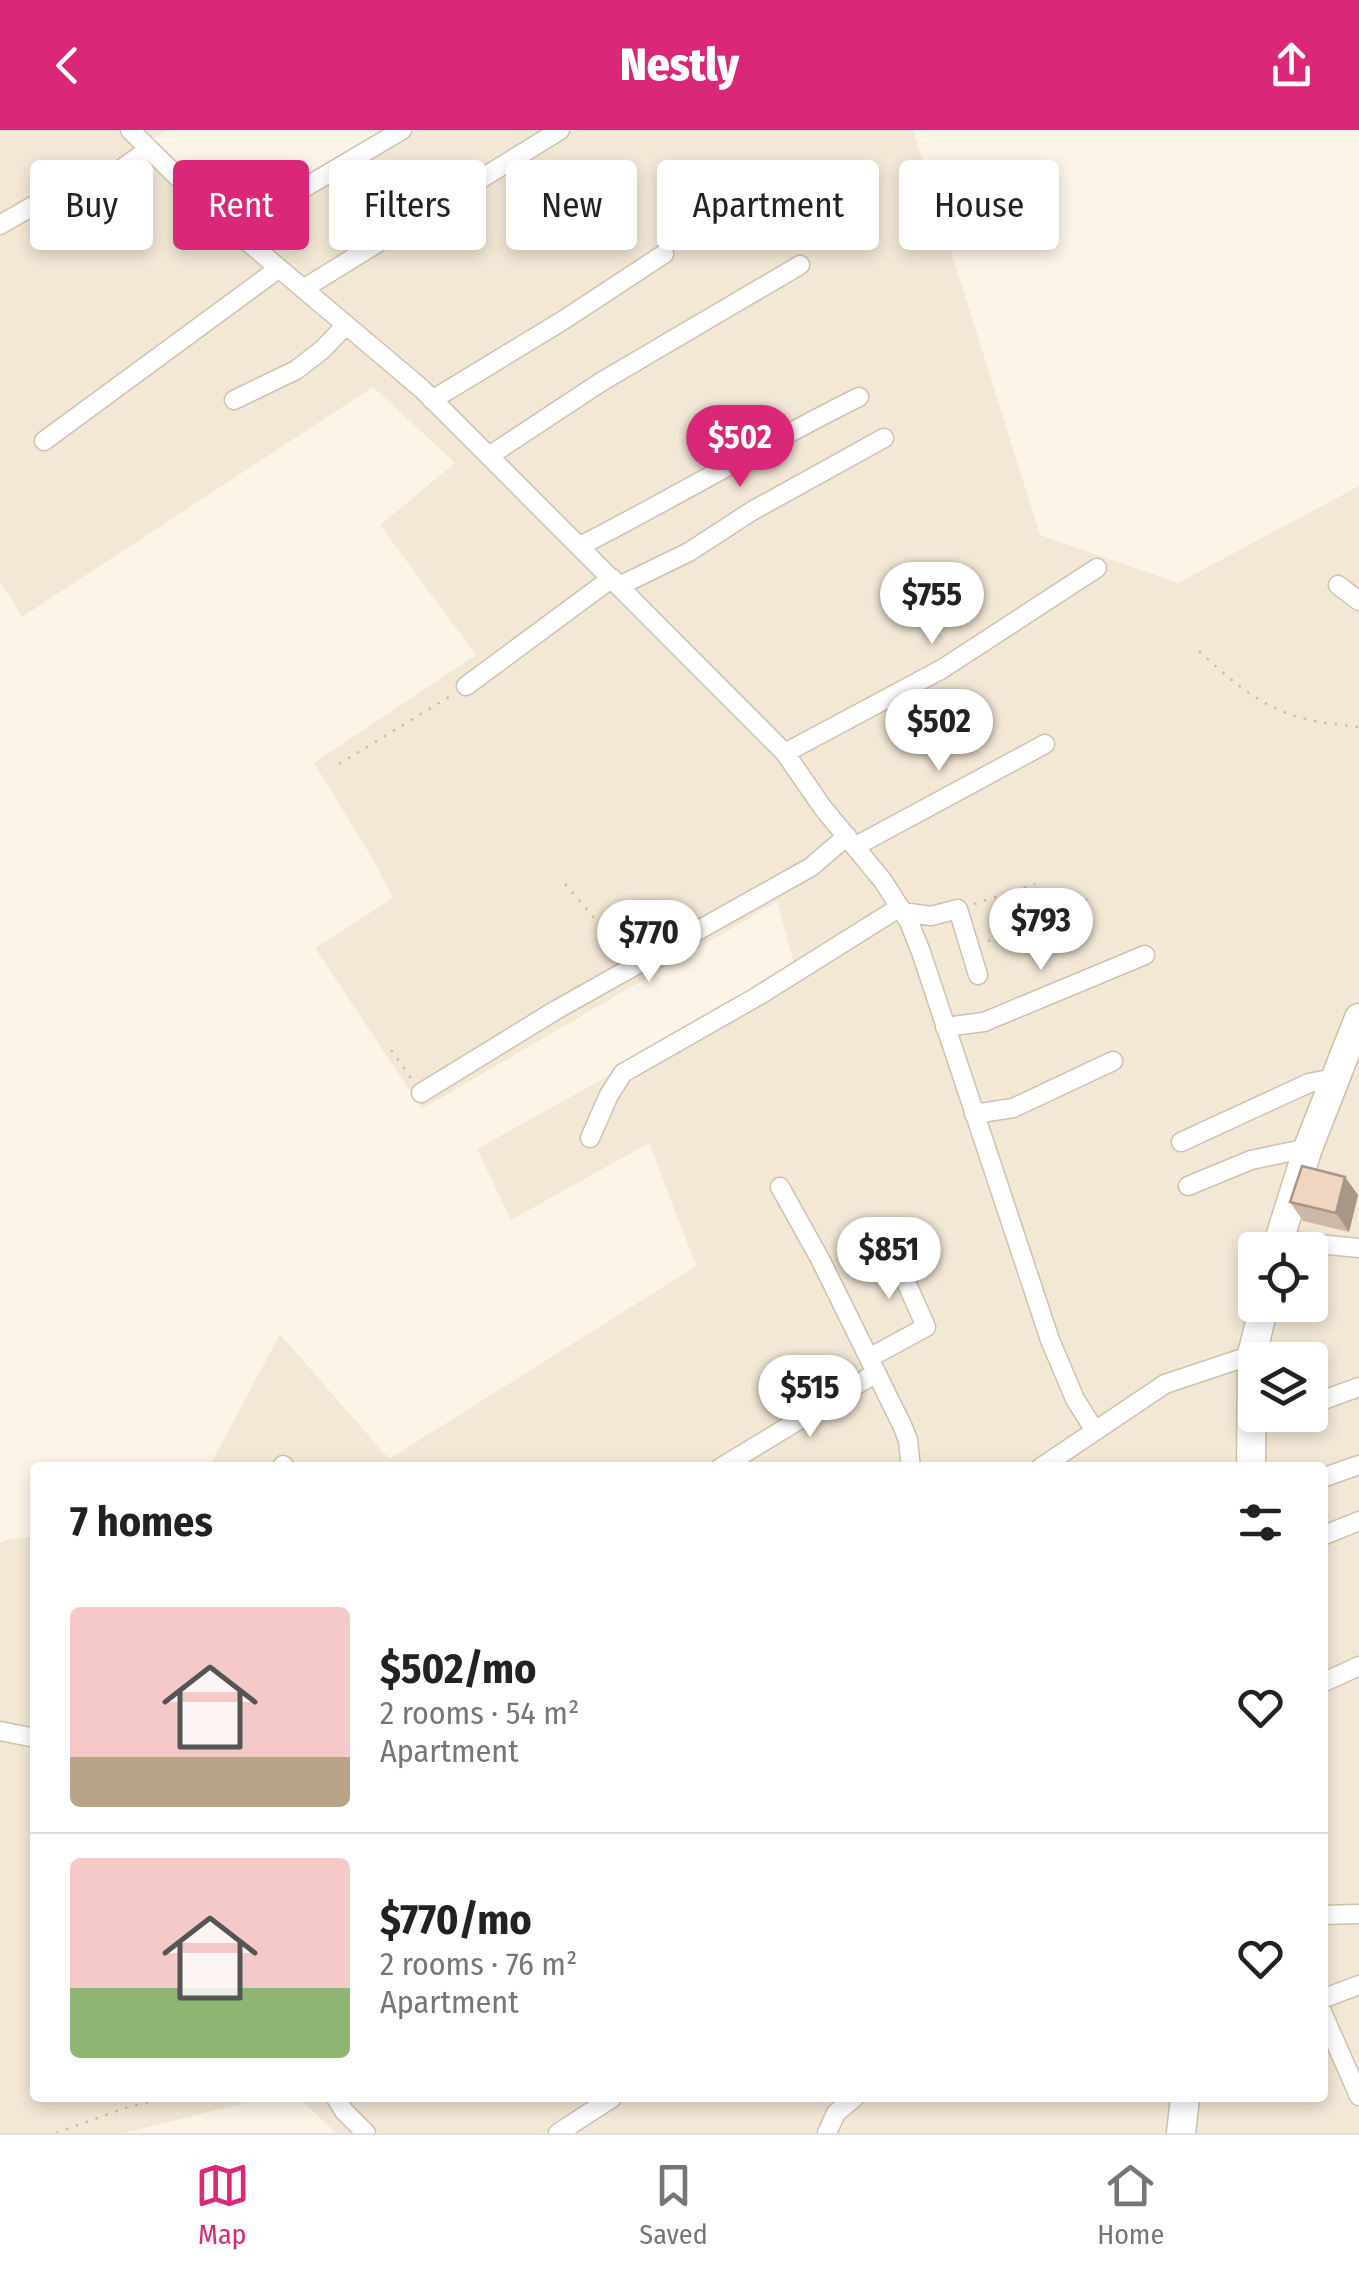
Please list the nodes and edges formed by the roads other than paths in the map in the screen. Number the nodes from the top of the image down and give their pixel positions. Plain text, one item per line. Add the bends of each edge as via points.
1 (130, 130) edge
2 (402, 130) edge
3 (560, 130) edge
4 (148, 149) junction
5 (173, 173) edge
6 (309, 185) edge
7 (0, 225) edge
8 (256, 250) edge
9 (664, 254) dead end
10 (800, 265) dead end
11 (278, 268) junction
12 (303, 288) junction
13 (345, 326) junction
14 (859, 397) dead end
15 (234, 400) dead end
16 (432, 400) junction
17 (884, 438) dead end
18 (44, 442) dead end
19 (489, 456) junction
20 (580, 546) junction
21 (1097, 568) dead end
22 (616, 582) junction
23 (1338, 585) dead end
24 (1359, 601) edge
25 (466, 686) road end
26 (1045, 744) dead end
27 (785, 753) junction
28 (851, 841) junction
29 (902, 909) junction
30 (1145, 955) dead end
31 (978, 975) dead end
32 (1359, 1018) edge
33 (946, 1026) junction
34 (1114, 1061) dead end
35 (1334, 1078) junction
36 (422, 1093) road end
37 (974, 1114) junction
38 (590, 1138) dead end
39 (1181, 1142) dead end
40 (1308, 1148) junction
41 (1188, 1186) dead end
42 (780, 1187) dead end
43 (1281, 1232) edge
44 (887, 1239) dead end
45 (1328, 1247) edge
46 (1359, 1248) edge
47 (1238, 1361) edge
48 (872, 1365) junction
49 (1359, 1386) edge
50 (1328, 1398) edge
51 (1095, 1431) junction
52 (1252, 1432) edge
53 (729, 1462) edge
54 (910, 1462) edge
55 (1049, 1462) edge
56 (1251, 1462) edge
57 (1359, 1465) edge
58 (1328, 1476) edge
59 (1359, 1521) edge
60 (1328, 1534) edge
61 (1359, 1666) edge
62 (1328, 1680) edge
63 (0, 1731) edge
64 (30, 1737) edge
65 (1359, 1914) edge
66 (1328, 1915) edge
67 (1359, 1986) edge
68 (1328, 1997) edge
69 (1328, 2026) edge
70 (1359, 2096) edge
71 (338, 2102) edge
72 (606, 2102) edge
73 (849, 2102) edge
74 (1185, 2102) edge
75 (366, 2133) edge
76 (558, 2133) edge
77 (828, 2133) edge
78 (1181, 2133) edge

1 - 4 street
2 - 6 street
3 - 12 street
4 - 5 street
4 - 7 street via 110,177 70,186
8 - 11 street
9 - 16 street
10 - 19 street
11 - 12 street
11 - 18 street
12 - 13 street
13 - 15 street via 296,370
13 - 16 street
14 - 20 street
16 - 19 street
17 - 22 street via 689,552
19 - 20 street
20 - 22 street
21 - 27 street via 942,669
22 - 25 street
22 - 27 street
23 - 24 street
26 - 28 street
27 - 28 street
28 - 29 street
28 - 36 street
29 - 31 street via 931,916 958,909
29 - 33 street
29 - 38 street via 623,1074
30 - 33 street via 984,1022
32 - 35 main road
33 - 37 street
34 - 37 street via 1013,1108
35 - 39 street
35 - 40 main road
37 - 51 street via 1050,1340
40 - 41 street via 1250,1160
40 - 43 main road
42 - 48 street
44 - 48 street via 926,1327
45 - 46 street
47 - 51 street via 1165,1384
48 - 53 street
48 - 54 street via 908,1440
49 - 50 street
51 - 55 street
52 - 56 main road
57 - 58 street
59 - 60 street
61 - 62 street
63 - 64 street
65 - 66 street
67 - 68 street
69 - 70 street
71 - 75 street
72 - 76 street
73 - 77 street via 836,2112
74 - 78 main road

